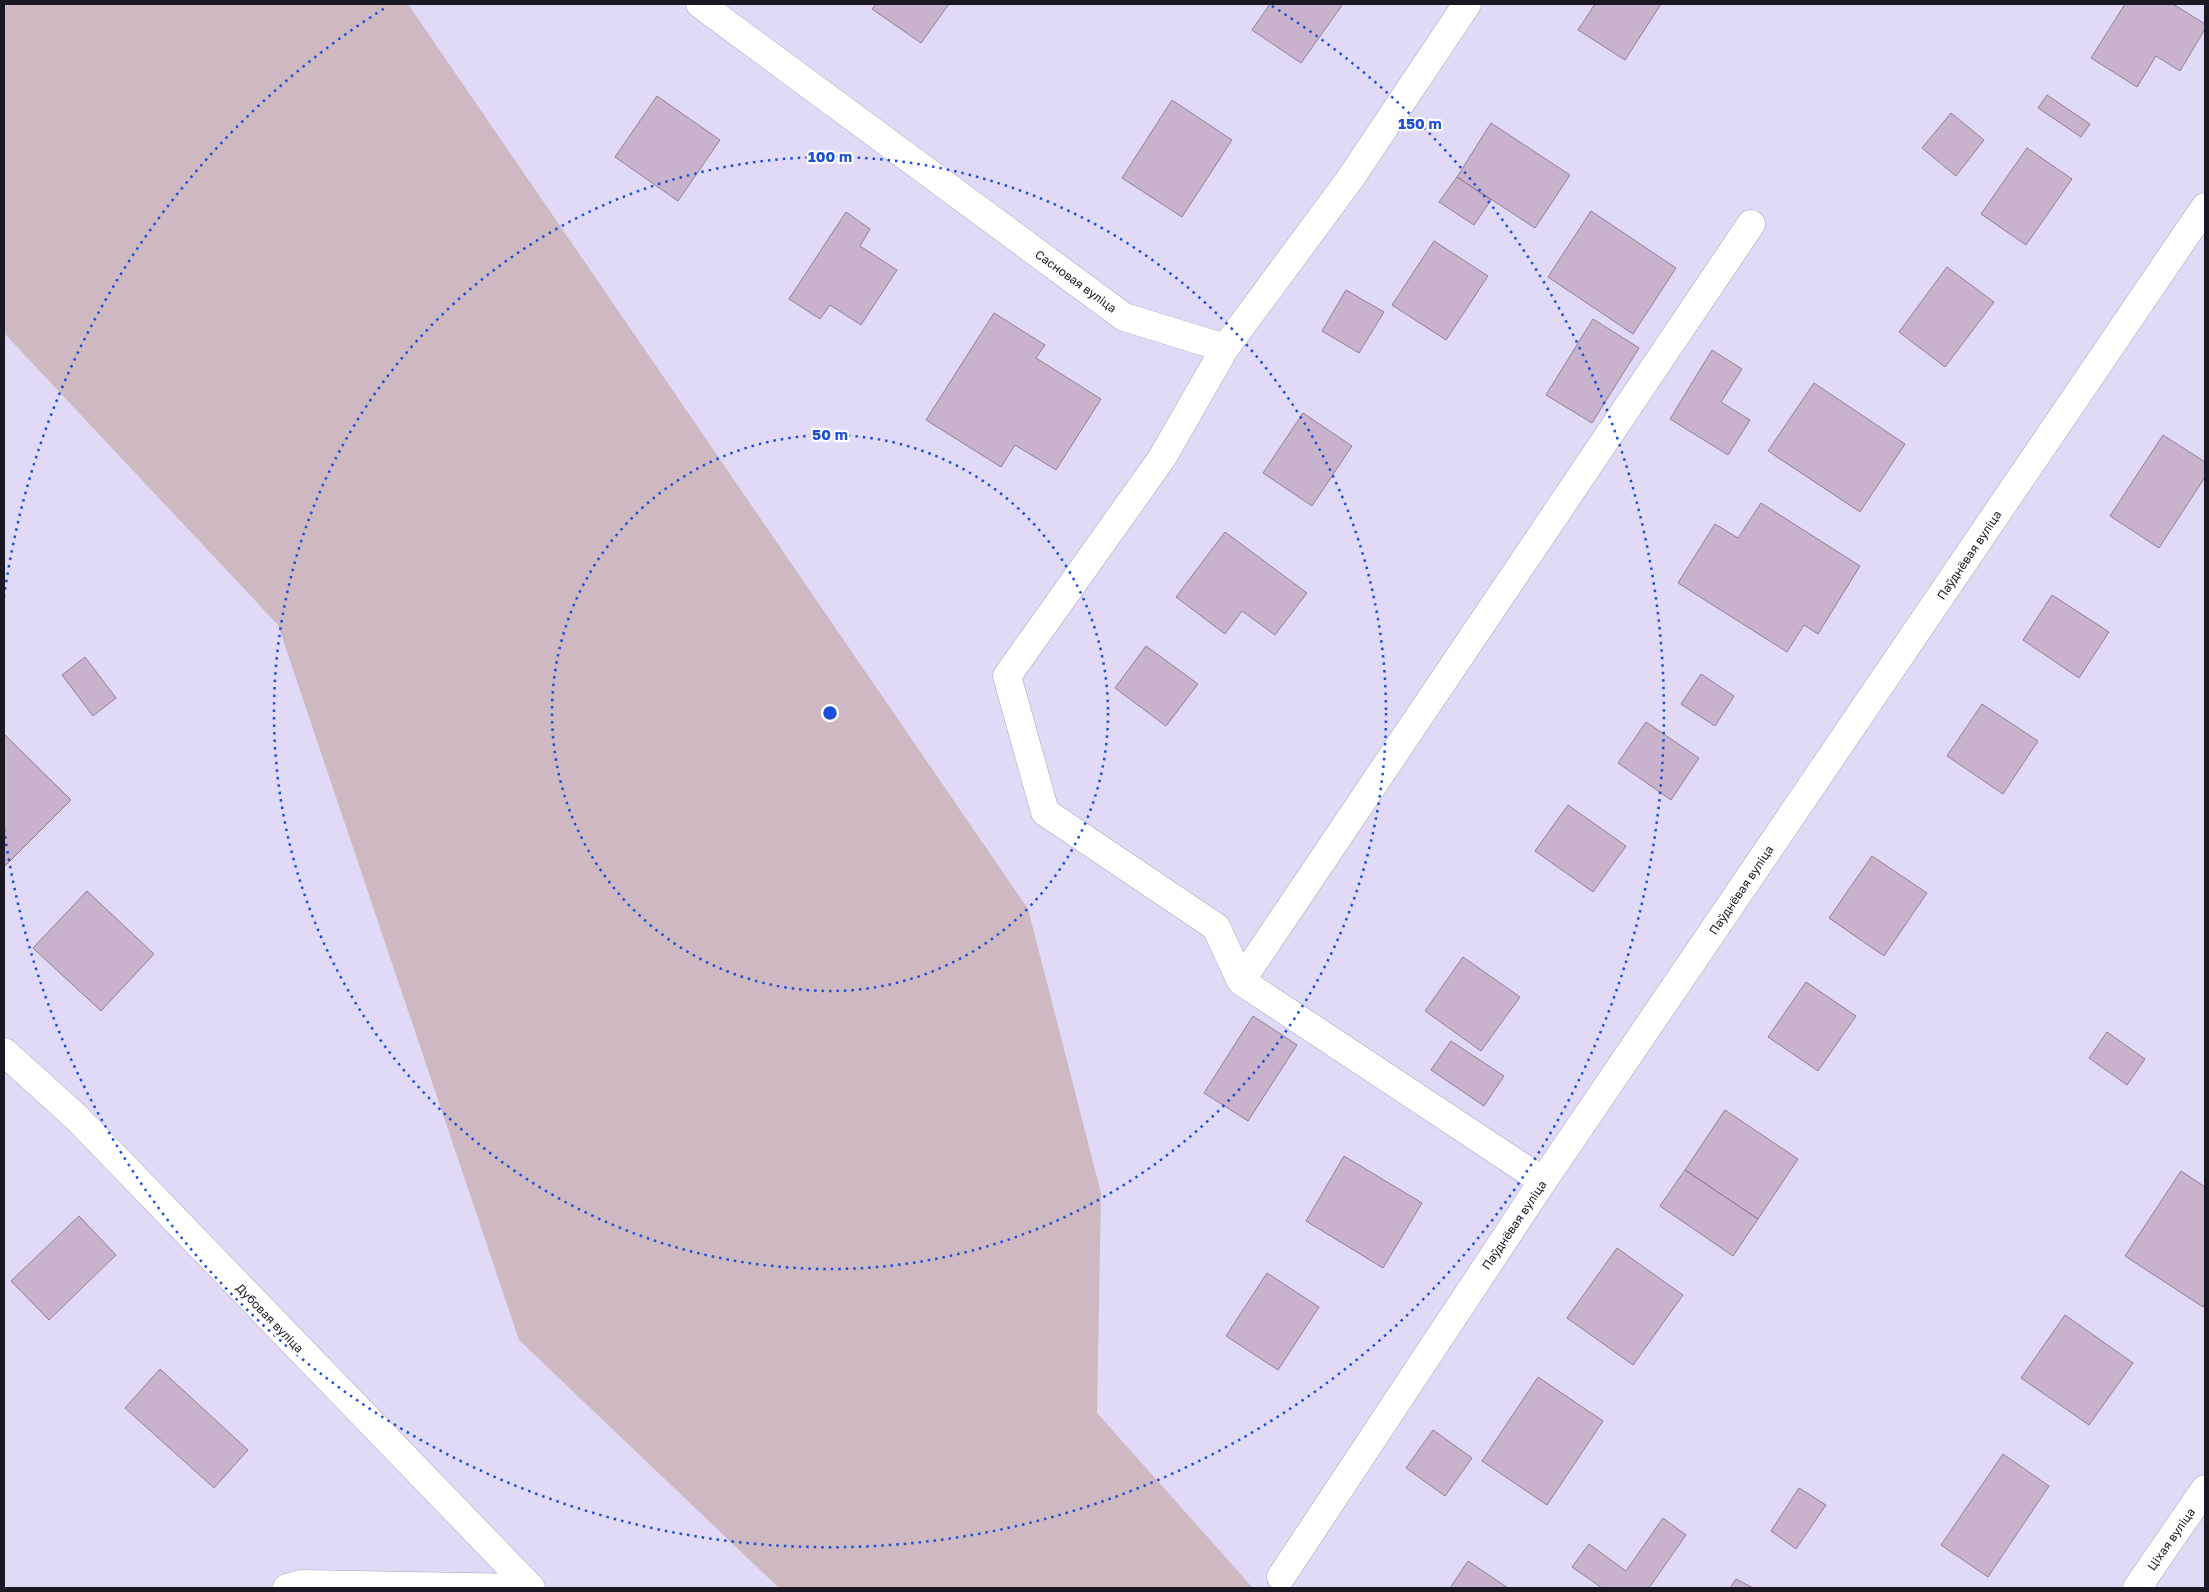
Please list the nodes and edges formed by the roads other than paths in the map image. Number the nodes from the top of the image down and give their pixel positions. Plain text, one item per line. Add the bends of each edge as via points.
1 (700, 4) edge
2 (1467, 4) edge
3 (2205, 207) edge
4 (1751, 224) dead end
5 (1225, 348) junction
6 (1241, 981) junction
7 (4, 1052) edge
8 (1543, 1181) junction
9 (2205, 1489) edge
10 (1281, 1576) dead end
11 (287, 1588) edge
12 (529, 1588) edge
13 (2137, 1588) edge

1 - 5 street, Сасновая вуліца via 1124,317
2 - 5 street via 1350,179
3 - 8 street, Паўднёвая вуліца
4 - 6 street
5 - 6 street via 1162,458 1007,676 1045,812 1216,927
6 - 8 street
7 - 12 street, Дубовая вуліца via 77,1118
8 - 10 street, Паўднёвая вуліца
9 - 13 street, Ціхая вуліца
11 - 12 street via 300,1584

